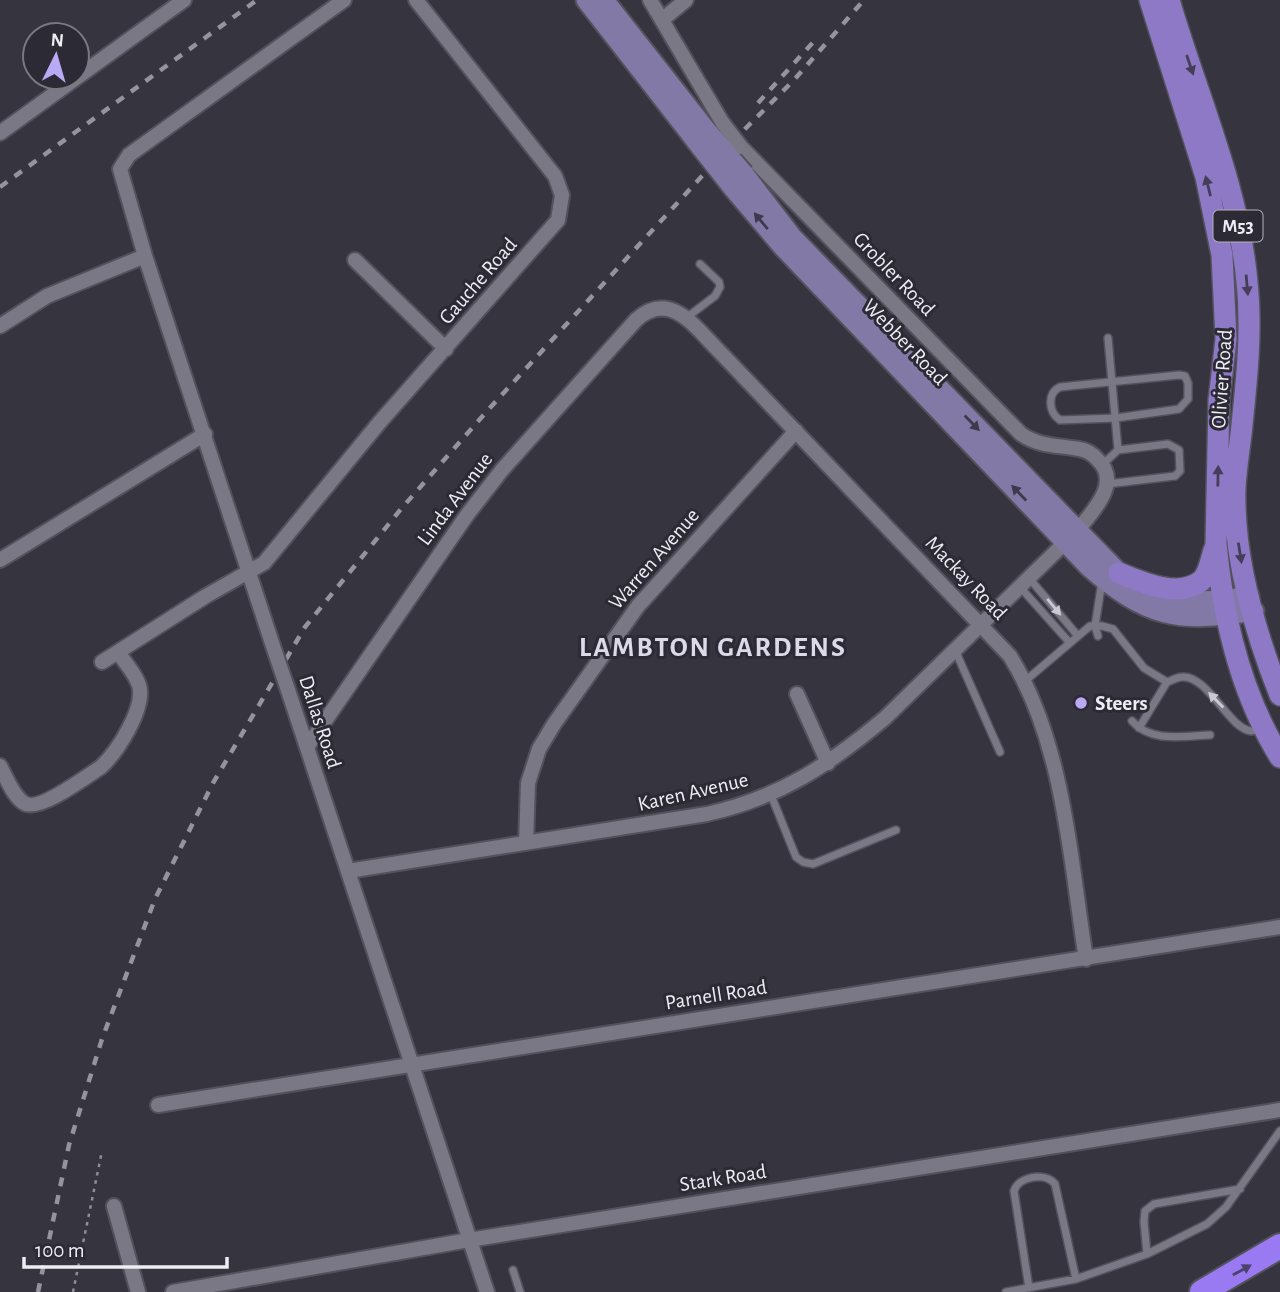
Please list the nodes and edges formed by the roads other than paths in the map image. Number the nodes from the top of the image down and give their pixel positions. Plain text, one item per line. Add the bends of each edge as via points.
1 (184, 0) edge
2 (344, 0) edge
3 (415, 0) edge
4 (586, 0) edge
5 (604, 0) edge
6 (650, 0) edge
7 (686, 0) edge
8 (1150, 0) edge
9 (1170, 0) edge
10 (663, 19) junction
11 (709, 131) junction
12 (0, 133) edge
13 (145, 256) junction
14 (355, 260) dead end
15 (700, 264) dead end
16 (668, 308) joint
17 (686, 318) junction
18 (0, 326) edge
19 (1108, 338) dead end
20 (446, 349) junction
21 (1112, 382) junction
22 (1116, 418) junction
23 (796, 431) junction
24 (205, 434) junction
25 (1118, 450) junction
26 (1102, 465) junction
27 (1107, 484) junction
28 (1071, 536) junction
29 (1216, 544) junction
30 (0, 560) edge
31 (249, 571) junction
32 (1111, 576) junction
33 (1025, 583) junction
34 (1252, 604) junction
35 (1225, 608) junction
36 (980, 625) junction
37 (1095, 626) junction
38 (1079, 636) junction
39 (1098, 636) dead end
40 (1070, 643) junction
41 (955, 649) junction
42 (118, 652) junction
43 (102, 662) dead end
44 (1026, 681) junction
45 (1167, 682) junction
46 (797, 694) dead end
47 (1280, 695) edge
48 (1132, 721) dead end
49 (1139, 728) junction
50 (1262, 728) junction
51 (1210, 735) dead end
52 (307, 747) junction
53 (1000, 752) dead end
54 (1280, 757) edge
55 (828, 763) junction
56 (0, 766) edge
57 (771, 795) junction
58 (896, 830) dead end
59 (526, 843) junction
60 (348, 871) junction
61 (1280, 927) edge
62 (1086, 959) junction
63 (412, 1065) junction
64 (158, 1105) dead end
65 (1280, 1110) edge
66 (1280, 1131) edge
67 (1240, 1189) junction
68 (114, 1206) dead end
69 (469, 1240) junction
70 (1280, 1246) edge
71 (1147, 1254) junction
72 (513, 1270) dead end
73 (1076, 1279) junction
74 (1029, 1288) junction
75 (138, 1292) edge
76 (173, 1292) edge
77 (487, 1292) edge
78 (520, 1292) edge
79 (1006, 1292) edge
80 (1202, 1292) edge

1 - 12 street
2 - 13 street, Dallas Road via 122,163 120,175
3 - 20 street, Gauche Road via 546,164 562,195 561,212 551,230
4 - 11 main road, Webber Road
5 - 11 main road, Webber Road
6 - 10 street, Grobler Road
7 - 10 street
29 -> 8 main road, Olivier Road / M53 via 1219,400 1226,339 1222,254 1206,177
9 -> 34 main road, Olivier Road / M53 via 1242,242 1249,356 1236,519
10 - 11 street, Grobler Road
11 - 26 street, Grobler Road, bridge via 741,147 1021,435 1043,445 1083,450
11 - 28 main road, Webber Road, bridge via 739,181
13 - 18 street via 47,296
13 - 24 street, Dallas Road
14 - 20 street
15 - 17 lane via 720,287
16 - 17 street, Mackay Road
16 - 52 street, Linda Avenue via 654,308 636,320 502,470
17 - 23 street, Mackay Road
19 - 21 lane
20 - 31 street, Gauche Road via 379,423 275,552
21 - 22 lane
21 - 22 lane via 1060,387 1050,395 1060,420
21 - 22 lane via 1180,375 1188,383 1188,399 1179,408
22 - 25 lane
23 - 36 street, Mackay Road
23 - 59 street, Warren Avenue via 638,606 554,724 528,783
24 - 30 street
24 - 31 street, Dallas Road
25 - 26 lane
25 - 27 lane via 1175,446 1180,471 1175,476
26 - 27 street
27 - 28 street via 1096,508
28 - 32 main road, Webber Road
28 - 33 street, Karen Avenue
29 - 32 main road via 1206,574 1184,588
29 - 35 main road, Olivier Road / M53
31 - 42 street, Gauche Road
31 - 52 street, Dallas Road, bridge
32 - 35 main road, Webber Road via 1163,596
32 - 37 lane
33 - 36 street, Karen Avenue
33 -> 38 lane
33 - 40 lane
34 - 35 main road, Webber Road
34 - 47 main road, Olivier Road / M53
35 - 50 main road, Olivier Road / M53
36 - 41 street, Karen Avenue
36 - 44 street, Mackay Road via 1010,656
37 - 38 lane
37 - 39 lane
37 - 45 lane via 1112,629 1144,668
38 - 40 lane
40 - 44 lane
41 - 53 lane
41 - 55 street, Karen Avenue via 885,718
42 - 43 street, Gauche Road
42 - 56 street via 138,684 139,701 130,724 101,767 32,806 22,802
44 - 62 street, Mackay Road via 1052,755
45 - 49 lane
50 -> 45 lane via 1251,731 1240,726 1191,678
46 - 55 street
48 - 49 lane
49 - 51 lane via 1168,737
50 - 54 main road, Olivier Road / M53
52 - 60 street, Dallas Road
55 - 57 street, Karen Avenue
57 - 58 lane via 796,857 803,862 813,863
57 - 59 street, Karen Avenue via 707,814
59 - 60 street, Karen Avenue
60 - 63 street, Dallas Road
61 - 62 street, Parnell Road
62 - 63 street, Parnell Road
63 - 64 street, Parnell Road
63 - 69 street, Dallas Road
65 - 69 street, Stark Road
66 - 67 lane
67 - 71 lane via 1207,1224
67 - 71 lane via 1154,1204 1145,1211 1143,1222
68 - 75 street
69 - 76 street, Stark Road
69 - 77 street, Dallas Road
80 -> 70 highway
71 - 73 lane
72 - 78 lane
73 - 74 lane
73 - 74 lane via 1055,1184 1051,1178 1022,1179 1014,1191
74 - 79 lane

